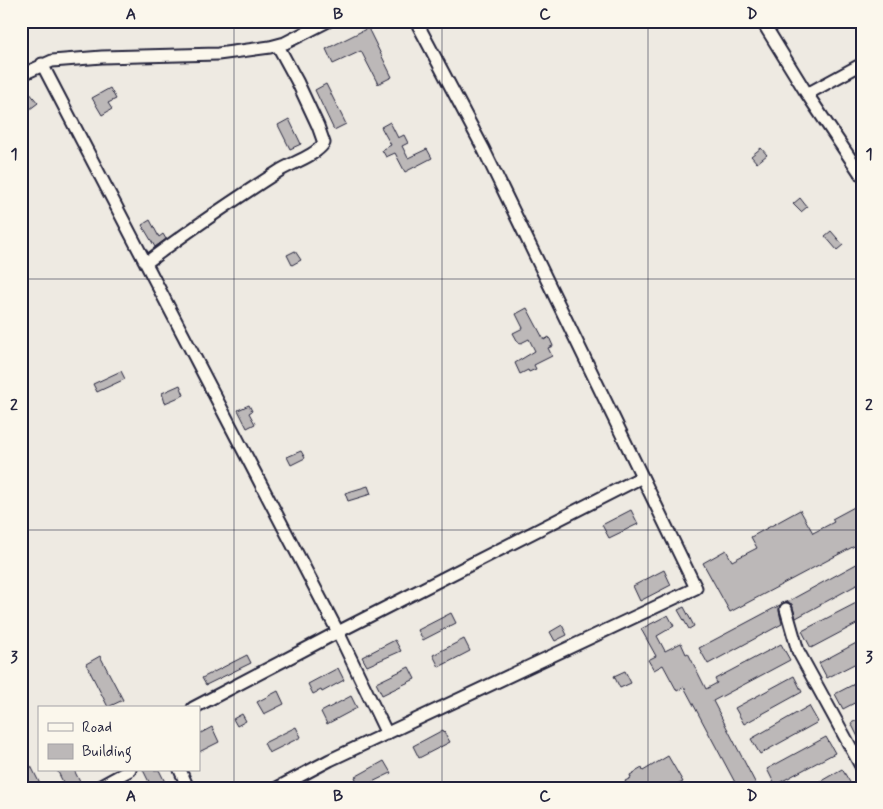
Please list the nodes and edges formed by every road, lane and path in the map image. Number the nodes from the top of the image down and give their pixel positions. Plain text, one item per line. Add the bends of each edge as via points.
1 (328, 21) edge
2 (416, 21) edge
3 (762, 21) edge
4 (278, 46) junction
5 (42, 64) junction
6 (862, 64) edge
7 (21, 76) edge
8 (807, 94) junction
9 (862, 176) edge
10 (146, 263) junction
11 (642, 477) junction
12 (786, 609) dead end
13 (338, 632) junction
14 (197, 706) edge
15 (387, 734) junction
16 (862, 768) edge
17 (126, 772) edge
18 (181, 772) edge
19 (98, 788) edge
20 (188, 788) edge
21 (277, 788) edge

1 - 4 street
2 - 11 street via 483,148
3 - 8 street
4 - 5 street via 218,54 102,57
4 - 10 street via 302,90 324,143
5 - 7 street
5 - 10 street
6 - 8 street
8 - 9 street
10 - 13 street
11 - 13 street
11 - 15 street via 696,588
12 - 16 street via 798,651
13 - 14 street
13 - 15 street
15 - 21 street
17 - 19 street
18 - 20 street

